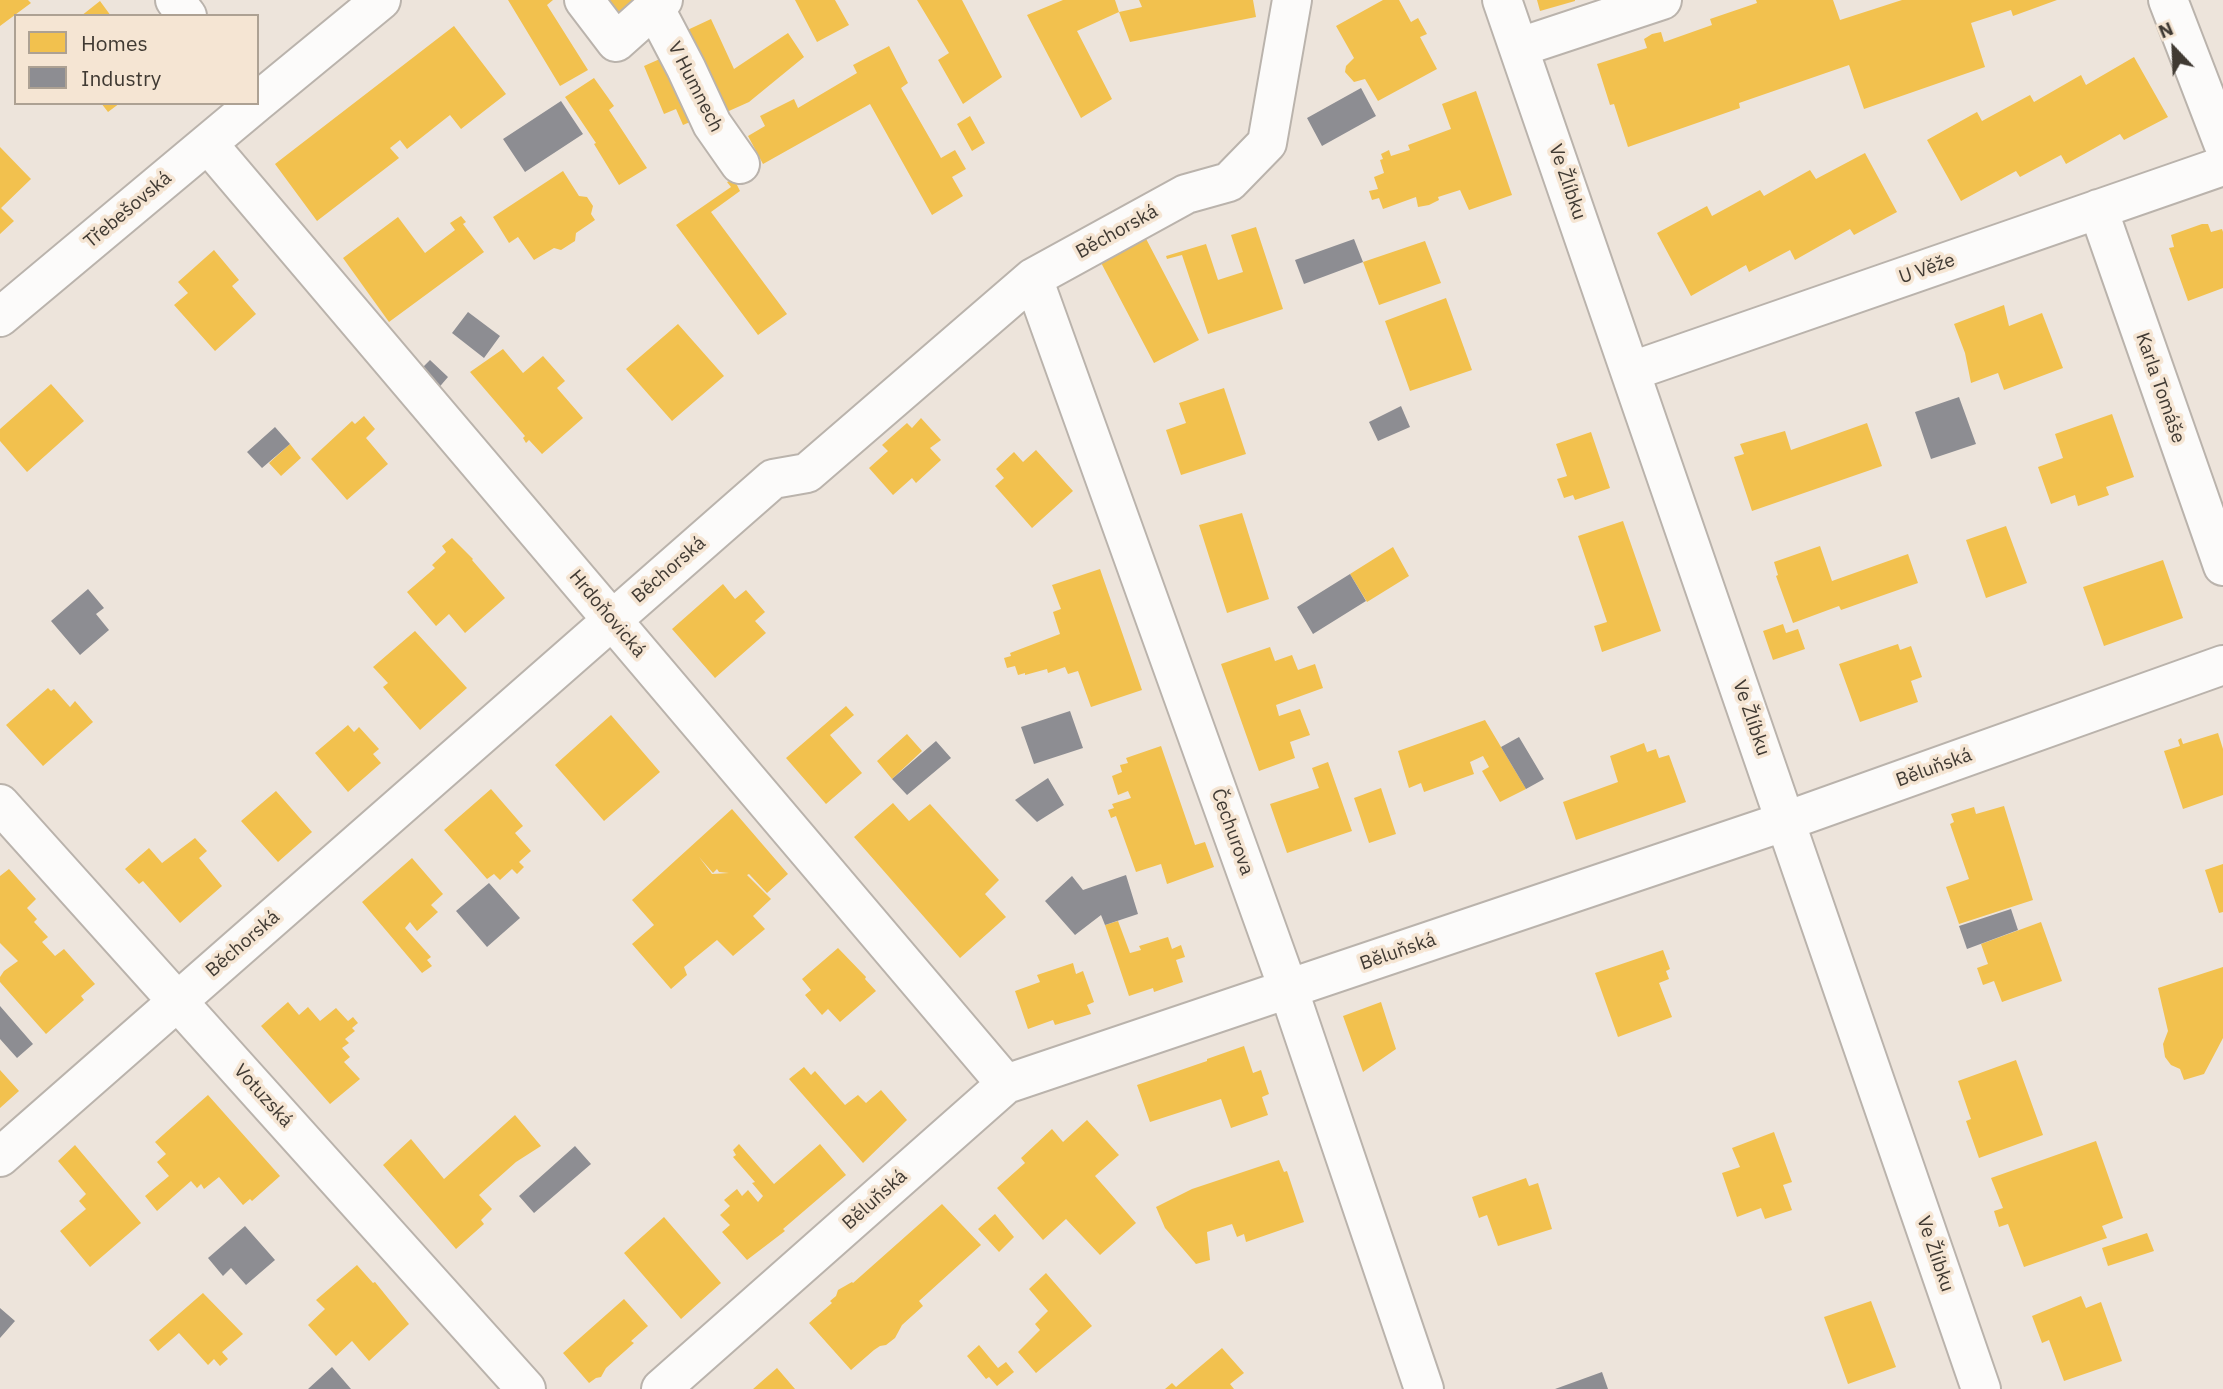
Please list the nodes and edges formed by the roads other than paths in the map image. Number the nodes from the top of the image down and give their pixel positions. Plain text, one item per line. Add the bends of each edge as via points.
1 (381, 0) edge
2 (584, 0) edge
3 (1292, 0) edge
4 (1502, 0) edge
5 (1662, 0) edge
6 (2168, 0) edge
7 (658, 4) edge
8 (1520, 47) junction
9 (259, 101) edge
10 (254, 105) edge
11 (2223, 143) edge
12 (208, 144) junction
13 (740, 164) dead end
14 (2223, 166) edge
15 (2098, 209) junction
16 (1033, 278) junction
17 (0, 317) edge
18 (1632, 371) junction
19 (2223, 566) edge
20 (612, 621) junction
21 (2223, 665) edge
22 (0, 803) edge
23 (1786, 821) junction
24 (1289, 988) junction
25 (178, 1001) junction
26 (1006, 1084) junction
27 (0, 1157) edge
28 (526, 1389) edge
29 (661, 1389) edge
30 (1424, 1389) edge
31 (1981, 1389) edge

1 - 9 street, Třebešovská
2 - 7 street, V Humnech via 616,42
3 - 16 street, Běchorská via 1267,143 1229,182 1186,194
4 - 8 street, Ve Žlíbku
5 - 8 street
6 - 11 street
7 - 13 street, V Humnech via 712,124
8 - 18 street, Ve Žlíbku
10 - 12 street, Třebešovská
12 - 17 street, Třebešovská
12 - 20 street, Hrdoňovická
14 - 15 street, U Věže
15 - 18 street, U Věže
15 - 19 street, Karla Tomáše
16 - 20 street, Běchorská via 807,473 773,479
16 - 24 street, Čechurova
18 - 23 street, Ve Žlíbku
20 - 25 street, Běchorská
20 - 26 street, Hrdoňovická
21 - 23 street, Běluňská
22 - 25 street, Votuzská
23 - 24 street, Běluňská
23 - 31 street, Ve Žlíbku
24 - 26 street, Běluňská
24 - 30 street, Čechurova
25 - 27 street, Běchorská
25 - 28 street, Votuzská
26 - 29 street, Běluňská

